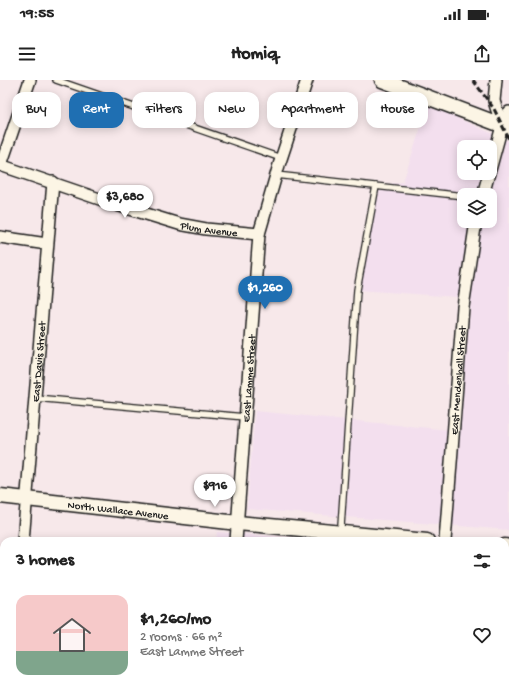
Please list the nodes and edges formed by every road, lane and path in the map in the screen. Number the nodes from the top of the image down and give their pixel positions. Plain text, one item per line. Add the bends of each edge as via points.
1 (30, 80) edge
2 (56, 80) edge
3 (307, 80) edge
4 (382, 80) edge
5 (496, 80) edge
6 (509, 112) edge
7 (506, 127) edge
8 (497, 151) edge
9 (281, 158) junction
10 (1, 165) edge
11 (276, 175) junction
12 (53, 182) junction
13 (376, 186) junction
14 (457, 195) edge
15 (475, 228) edge
16 (259, 234) junction
17 (0, 237) edge
18 (47, 244) junction
19 (35, 398) junction
20 (246, 417) junction
21 (0, 496) edge
22 (27, 499) junction
23 (238, 524) junction
24 (23, 537) edge
25 (236, 537) edge
26 (340, 537) edge
27 (445, 537) edge

1 - 10 street
2 - 9 lane
3 - 9 street, East Lamme Street
4 - 7 street
5 - 7 street via 494,101
6 - 7 street
7 - 8 street
9 - 11 street, East Lamme Street
10 - 12 street, Plum Avenue
11 - 13 lane
11 - 16 street, East Lamme Street
12 - 16 street, Plum Avenue via 179,224
12 - 18 street, East Davis Street
13 - 14 lane
13 - 26 lane via 358,290
15 - 27 street, East Mendenhall Street via 463,307
16 - 20 street, East Lamme Street
17 - 18 street
18 - 19 street, East Davis Street
19 - 20 lane
19 - 22 street, East Davis Street
20 - 23 street, East Lamme Street
21 - 22 street, North Wallace Avenue
22 - 23 street, North Wallace Avenue
22 - 24 street, East Davis Street
23 - 25 street, East Lamme Street
23 - 26 street, North Wallace Avenue

